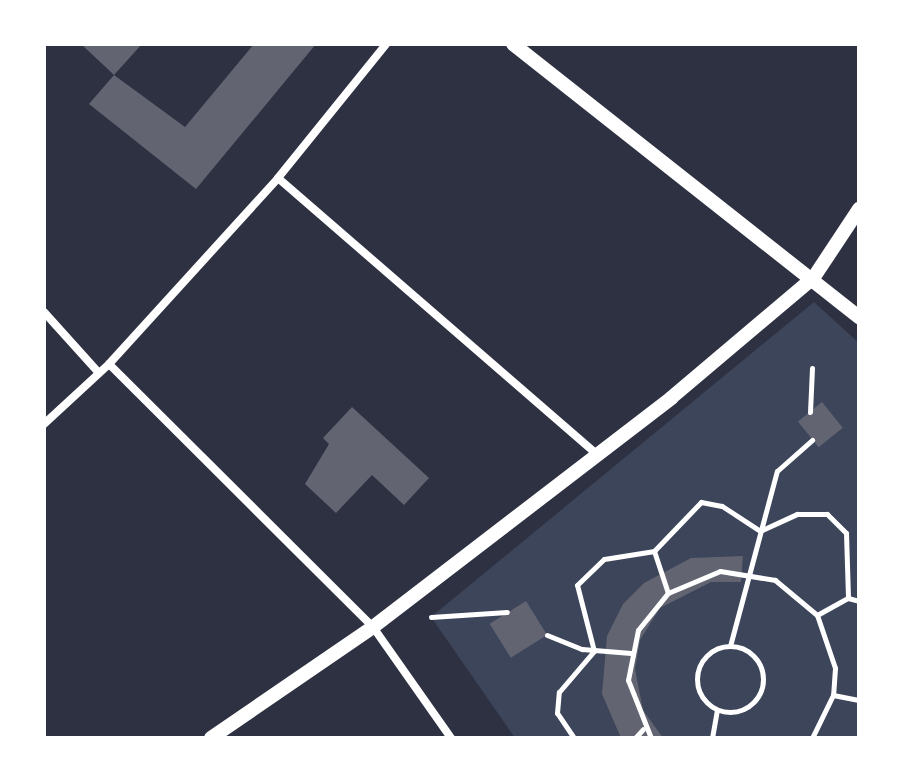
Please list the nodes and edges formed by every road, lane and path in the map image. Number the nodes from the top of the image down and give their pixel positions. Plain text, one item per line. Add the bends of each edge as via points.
1 (386, 44) edge
2 (513, 44) edge
3 (278, 178) junction
4 (859, 209) edge
5 (814, 277) junction
6 (44, 312) edge
7 (859, 317) edge
8 (109, 364) junction
9 (812, 368) dead end
10 (99, 373) junction
11 (810, 412) dead end
12 (44, 424) edge
13 (812, 440) dead end
14 (600, 456) junction
15 (760, 531) junction
16 (654, 551) junction
17 (748, 572) junction
18 (668, 593) junction
19 (848, 598) junction
20 (859, 601) edge
21 (507, 612) dead end
22 (817, 615) junction
23 (431, 617) dead end
24 (373, 627) junction
25 (547, 635) dead end
26 (730, 646) junction
27 (594, 651) junction
28 (631, 653) junction
29 (833, 695) junction
30 (859, 700) edge
31 (717, 710) junction
32 (643, 729) junction
33 (211, 738) edge
34 (451, 738) edge
35 (574, 738) edge
36 (635, 738) edge
37 (651, 738) edge
38 (712, 738) edge
39 (812, 738) edge

1 - 3 street
2 - 5 street
3 - 8 street
3 - 14 street
4 - 5 street
5 - 7 street
5 - 14 street
6 - 10 street
8 - 10 street
8 - 24 street
9 - 11 path
10 - 12 street
13 - 15 path via 777,471
14 - 24 street
15 - 16 path via 722,506 701,502
15 - 17 path
15 - 19 path via 797,514 827,514 846,533
16 - 18 path
16 - 27 path via 604,559 577,585
17 - 18 path via 692,578
17 - 22 path via 786,587
17 - 26 path
18 - 28 path via 638,630
19 - 20 path
19 - 22 path
21 - 23 path
22 - 29 path via 829,640
24 - 33 street
24 - 34 street
25 - 27 path
26 - 31 path via 709,654 698,673 701,695
26 - 31 path via 750,652 764,680 748,708
27 - 28 path
27 - 35 path via 559,692 557,713
28 - 32 path via 630,692
29 - 30 path
29 - 39 path
31 - 38 path
32 - 36 path
32 - 37 path

